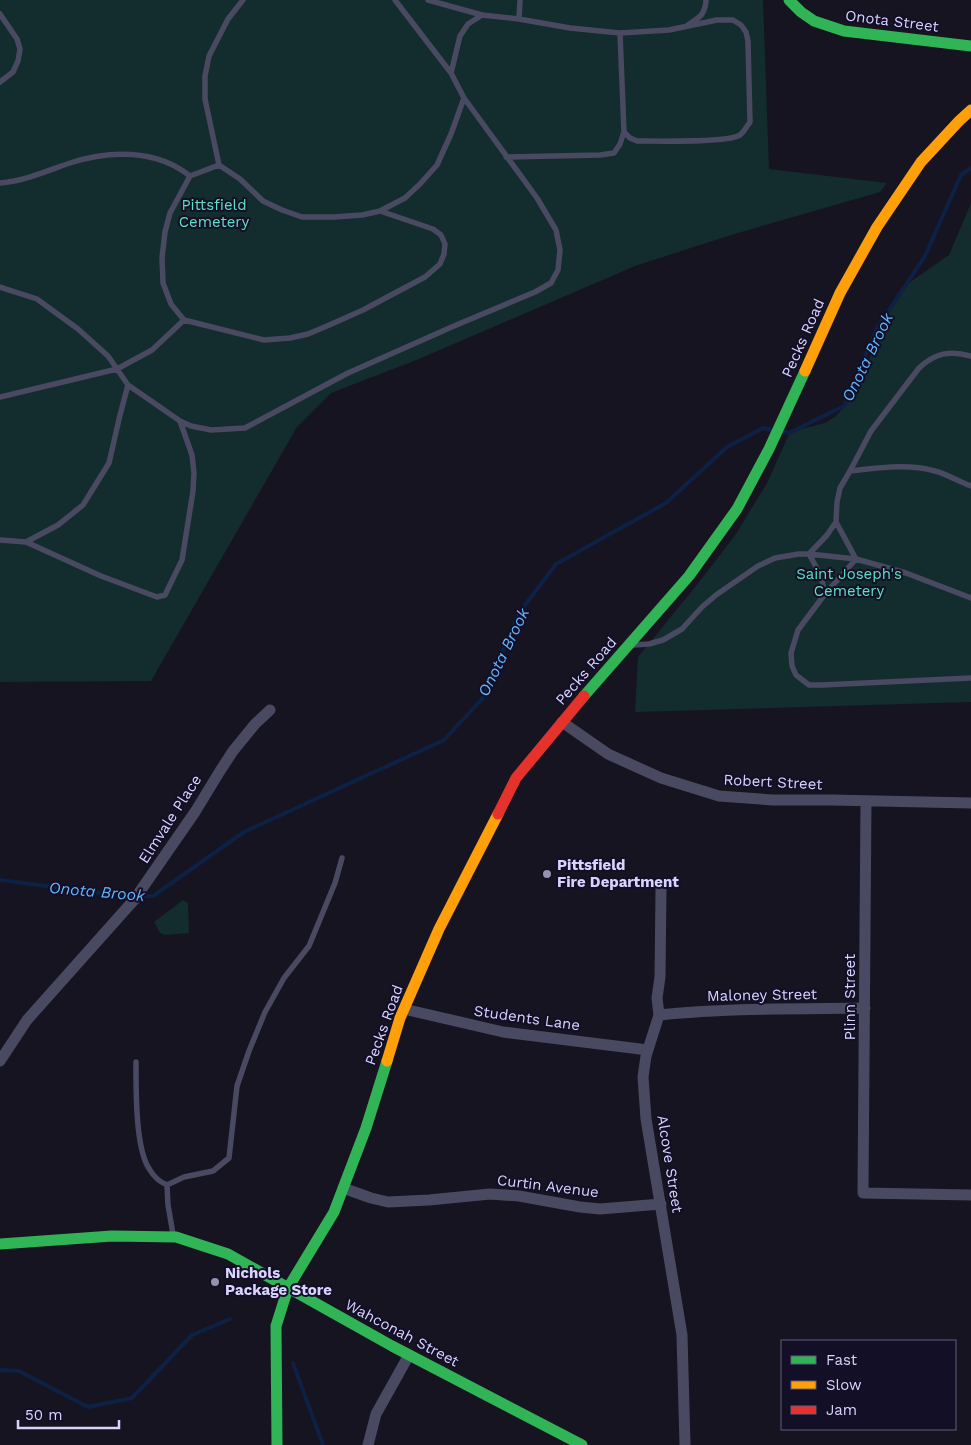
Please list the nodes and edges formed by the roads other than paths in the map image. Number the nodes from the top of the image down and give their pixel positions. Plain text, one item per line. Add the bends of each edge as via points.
1 (243, 0) edge
2 (395, 0) edge
3 (428, 0) edge
4 (520, 0) edge
5 (706, 0) edge
6 (789, 0) edge
7 (0, 14) edge
8 (482, 14) junction
9 (519, 19) junction
10 (685, 26) junction
11 (620, 33) junction
12 (971, 46) edge
13 (451, 73) junction
14 (0, 82) edge
15 (464, 98) junction
16 (971, 110) edge
17 (624, 132) junction
18 (506, 156) junction
19 (218, 165) junction
20 (190, 176) junction
21 (0, 183) edge
22 (380, 211) junction
23 (0, 287) edge
24 (184, 320) junction
25 (971, 356) edge
26 (117, 370) junction
27 (128, 385) junction
28 (0, 397) edge
29 (180, 421) junction
30 (850, 471) junction
31 (971, 486) edge
32 (836, 522) junction
33 (0, 540) edge
34 (26, 542) junction
35 (809, 554) junction
36 (856, 558) junction
37 (825, 594) junction
38 (971, 598) edge
39 (629, 646) junction
40 (971, 678) edge
41 (270, 710) dead end
42 (562, 722) junction
43 (866, 801) junction
44 (971, 803) edge
45 (342, 858) dead end
46 (661, 889) dead end
47 (865, 1008) junction
48 (404, 1009) junction
49 (659, 1015) junction
50 (648, 1050) junction
51 (0, 1061) edge
52 (136, 1062) dead end
53 (167, 1185) junction
54 (343, 1188) junction
55 (971, 1195) edge
56 (661, 1204) junction
57 (173, 1236) junction
58 (0, 1244) edge
59 (288, 1288) junction
60 (409, 1355) junction
61 (277, 1445) edge
62 (368, 1445) edge
63 (582, 1445) edge
64 (685, 1445) edge

1 - 19 lane via 224,26 209,56 205,76 205,99
2 - 13 lane
3 - 8 lane
4 - 9 lane
5 - 10 lane via 706,10
6 - 12 street, Onota Street via 806,18 844,31
7 - 14 lane via 20,49 13,72
8 - 9 lane
8 - 13 lane via 468,24 460,36
9 - 11 lane
10 - 11 lane
10 - 17 lane via 733,20 746,32 750,122 740,135 730,138 638,141
11 - 17 lane
13 - 15 lane
15 - 18 lane
15 - 22 lane via 437,165 405,198
16 - 39 street, Pecks Road via 921,162 877,228 840,293 775,438 737,509 690,576
17 - 18 lane via 614,153
18 - 29 lane via 556,230 560,250 558,270 552,283 348,373 245,428 211,430
19 - 20 lane
19 - 22 lane via 263,200 302,217 362,215
20 - 21 lane via 152,157 118,154 72,162 40,175
20 - 24 lane via 170,213 162,258 164,283 171,304
22 - 24 lane via 433,229 441,235 445,244 440,264 425,277 363,310 308,334 290,338 264,340
23 - 26 lane via 36,299 78,329 108,356
24 - 26 lane via 152,350
25 - 30 lane via 952,352 941,354 919,368 871,431
26 - 27 lane
26 - 28 lane
27 - 29 lane
27 - 34 lane via 108,463 83,506 58,526
29 - 34 lane via 192,455 193,491 182,560 164,595 157,597 101,576
30 - 31 lane via 916,467 936,471
30 - 32 lane via 840,488
32 - 35 lane
32 - 36 lane
33 - 34 lane
35 - 36 lane
35 - 37 lane via 821,576
35 - 39 lane via 774,558 758,566 716,595 682,629 662,640
36 - 37 lane
36 - 38 lane
37 - 40 lane via 798,630 791,653 792,666 802,681 809,685 822,685
39 - 42 street, Pecks Road
41 - 51 street, Elmvale Place via 233,751 138,895 27,1020
42 - 43 street, Robert Street via 608,754 661,778 719,796
42 - 48 street, Pecks Road via 516,778 439,929
43 - 44 street, Robert Street
43 - 47 street, Plinn Street
45 - 53 lane via 309,946 284,978 264,1012 249,1051 237,1086 229,1158 213,1171 184,1177
46 - 49 street, Alcove Street
47 - 49 street, Maloney Street
47 - 55 street, Plinn Street via 863,1193
48 - 50 street, Students Lane via 502,1032
48 - 54 street, Pecks Road
49 - 50 street, Alcove Street
50 - 56 street, Alcove Street via 643,1077 645,1110
52 - 53 lane via 142,1150 149,1169
53 - 57 lane
54 - 56 street, Curtin Avenue via 388,1202 490,1194 580,1207
54 - 59 street, Pecks Road via 334,1212
56 - 64 street, Alcove Street via 682,1335
57 - 58 street, Wahconah Street via 112,1236
57 - 59 street, Wahconah Street via 228,1254
59 - 60 street, Wahconah Street
59 - 61 street, Pecks Road via 276,1326
60 - 62 street via 376,1414
60 - 63 street, Wahconah Street

